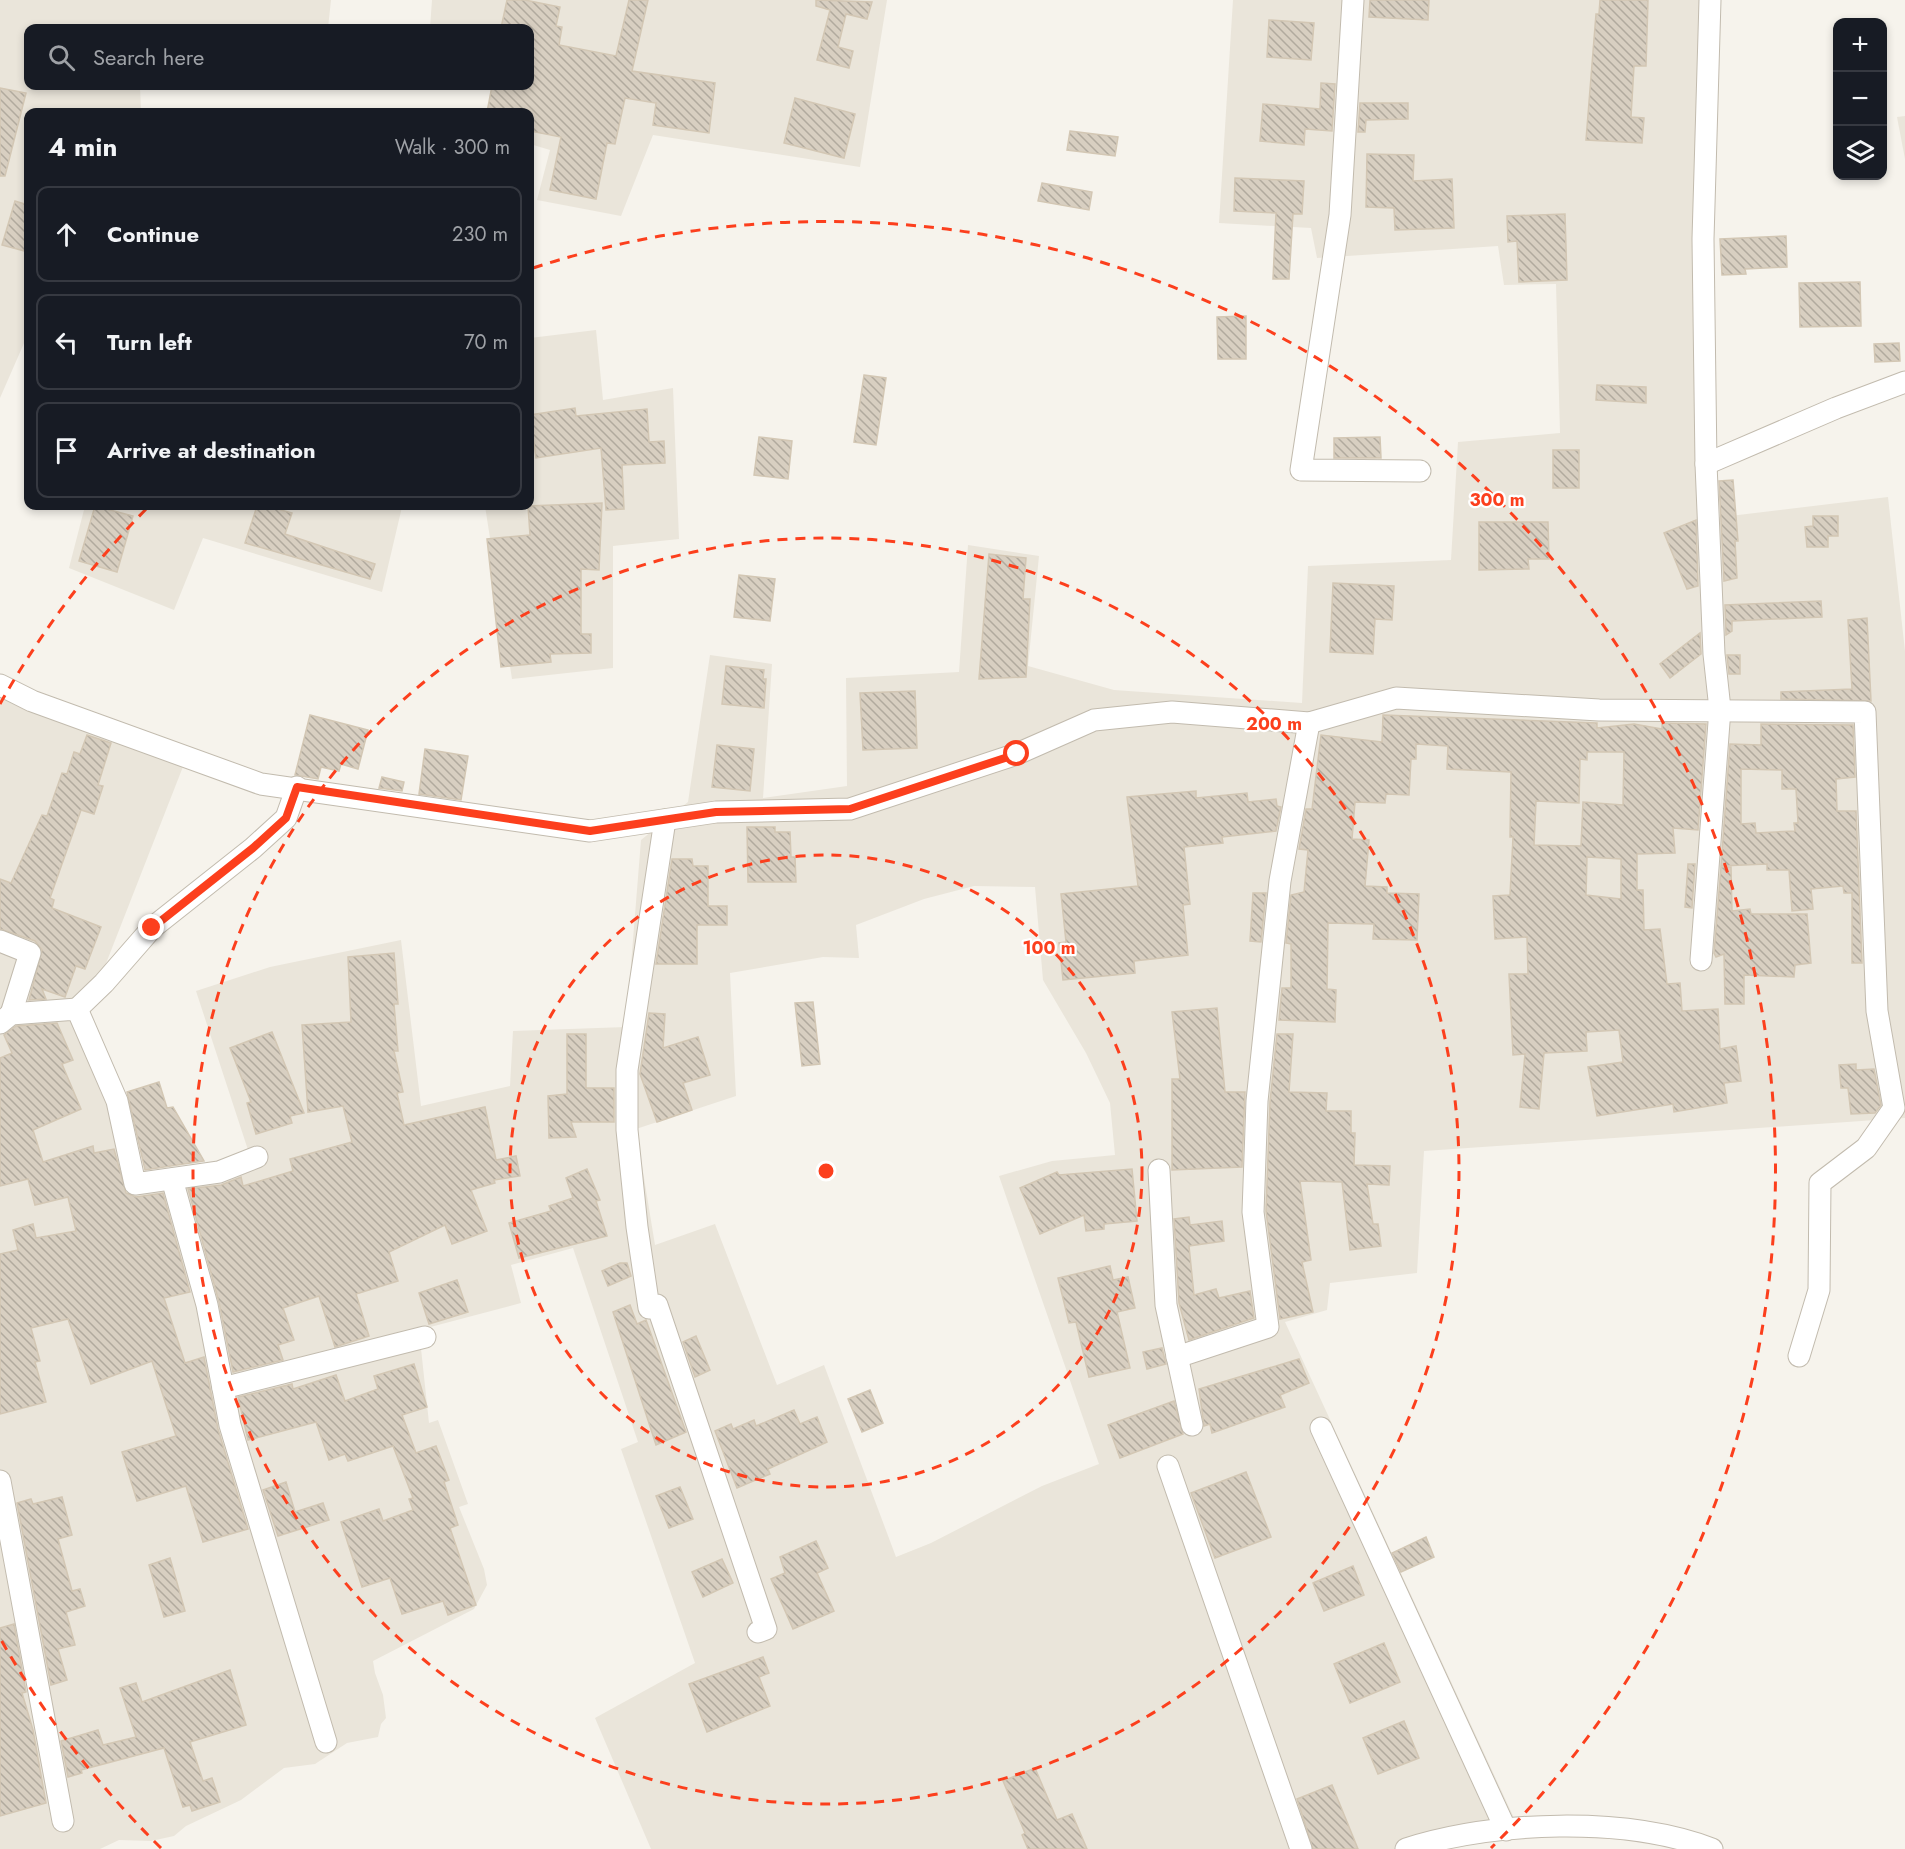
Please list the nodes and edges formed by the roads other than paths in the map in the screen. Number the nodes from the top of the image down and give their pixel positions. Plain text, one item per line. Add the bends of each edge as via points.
1 (1353, 0) edge
2 (1710, 0) edge
3 (1905, 382) edge
4 (1707, 464) junction
5 (1420, 471) dead end
6 (0, 685) edge
7 (1720, 709) junction
8 (1309, 723) junction
9 (297, 787) junction
10 (665, 820) junction
11 (0, 941) edge
12 (1701, 960) dead end
13 (77, 1009) junction
14 (6, 1019) edge
15 (257, 1157) dead end
16 (1159, 1170) dead end
17 (172, 1179) junction
18 (425, 1337) dead end
19 (1799, 1356) dead end
20 (1178, 1357) junction
21 (223, 1388) junction
22 (1192, 1425) dead end
23 (1321, 1428) dead end
24 (1168, 1466) dead end
25 (0, 1481) edge
26 (758, 1632) dead end
27 (326, 1742) dead end
28 (63, 1821) dead end
29 (1506, 1830) junction
30 (1301, 1849) edge
31 (1406, 1849) edge
32 (1712, 1849) edge

1 - 5 street via 1340,215 1302,470
2 - 4 street via 1703,239
3 - 4 street
4 - 7 street via 1714,654
6 - 9 street via 32,701 261,784
7 - 8 street via 1599,710 1396,698
7 - 12 street
7 - 19 street via 1865,712 1877,1011 1894,1108 1866,1148 1820,1183 1819,1290
8 - 10 street via 1172,712 1094,720 1017,754 850,809 716,812
8 - 20 street via 1280,881 1257,1101 1253,1212 1269,1327
9 - 10 street via 590,831
9 - 13 street via 286,818 152,928
10 - 26 street via 627,1070 627,1130 637,1227 649,1308 657,1305 766,1629
11 - 14 street via 30,953
13 - 14 street
13 - 17 street via 117,1101 135,1184
15 - 17 street via 219,1172
16 - 20 street via 1166,1305
17 - 21 street via 207,1305
18 - 21 street
20 - 22 street
21 - 27 street via 230,1425
23 - 29 street
24 - 30 street
25 - 28 street
29 - 31 street
29 - 32 street via 1620,1827

